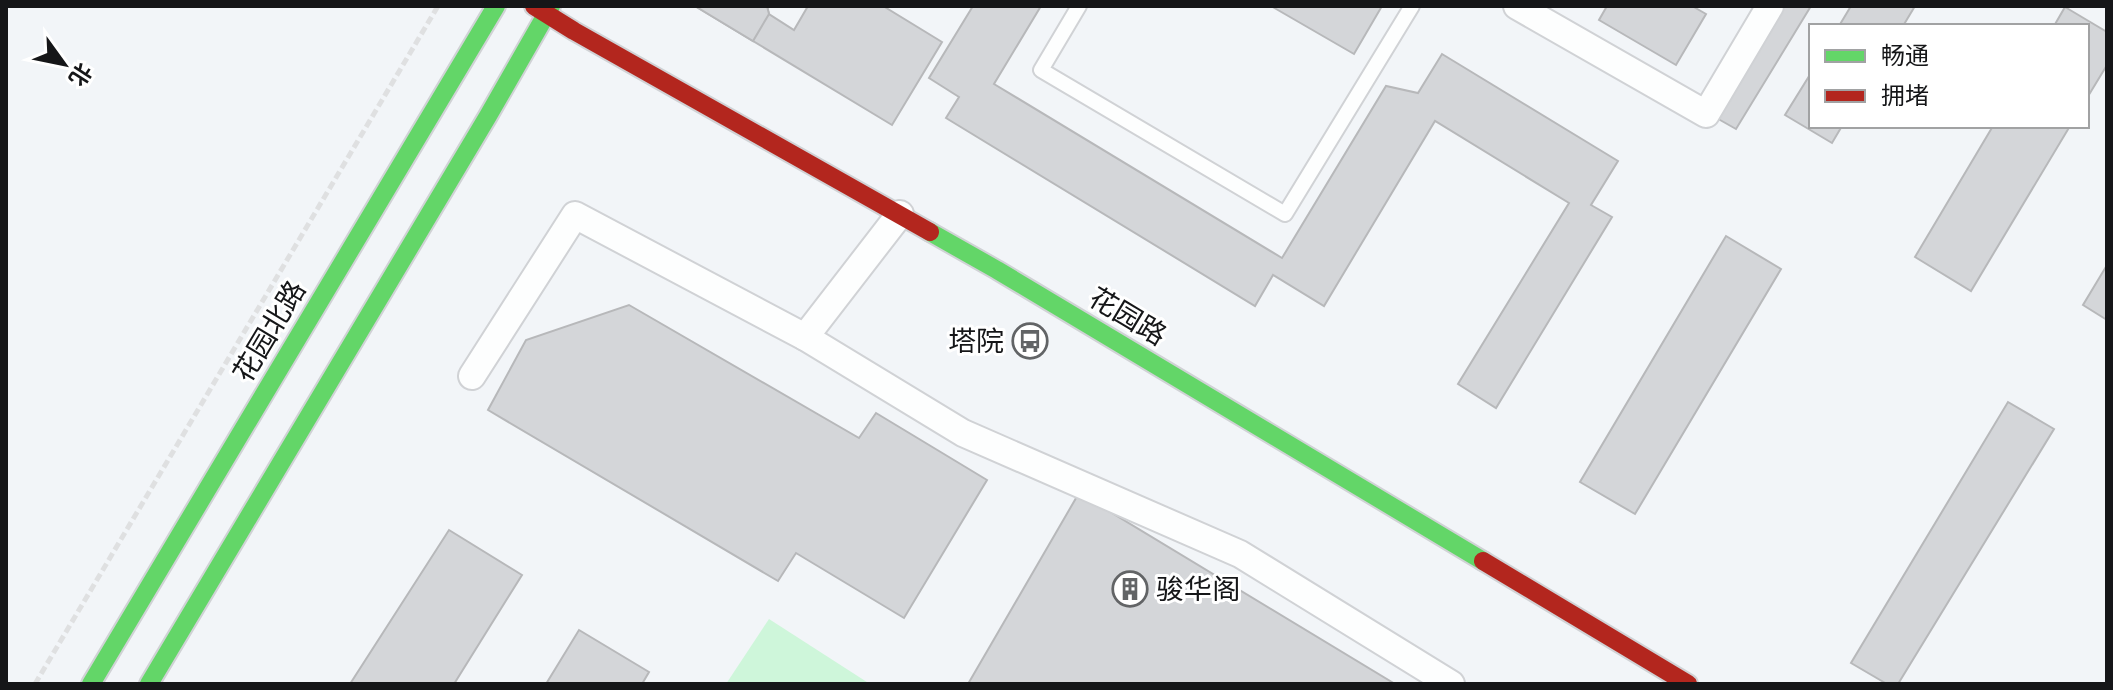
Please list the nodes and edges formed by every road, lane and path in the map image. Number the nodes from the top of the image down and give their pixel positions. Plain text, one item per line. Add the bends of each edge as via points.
1 (438, 6) edge
2 (496, 6) edge
3 (1079, 6) edge
4 (1412, 6) edge
5 (1517, 6) edge
6 (1770, 6) edge
7 (544, 9) edge
8 (900, 214) junction
9 (805, 337) junction
10 (472, 376) dead end
11 (35, 684) edge
12 (91, 684) edge
13 (149, 684) edge
14 (1451, 684) edge
15 (1688, 684) edge

1 - 11 path
2 - 12 street, 花园北路
3 - 4 lane via 1041,70 1285,214
5 - 6 street via 1706,114
7 - 8 street, 花园路
7 - 13 street via 488,116
8 - 9 street
8 - 15 street, 花园路
9 - 10 street via 575,215
9 - 14 street via 963,433 1240,554

